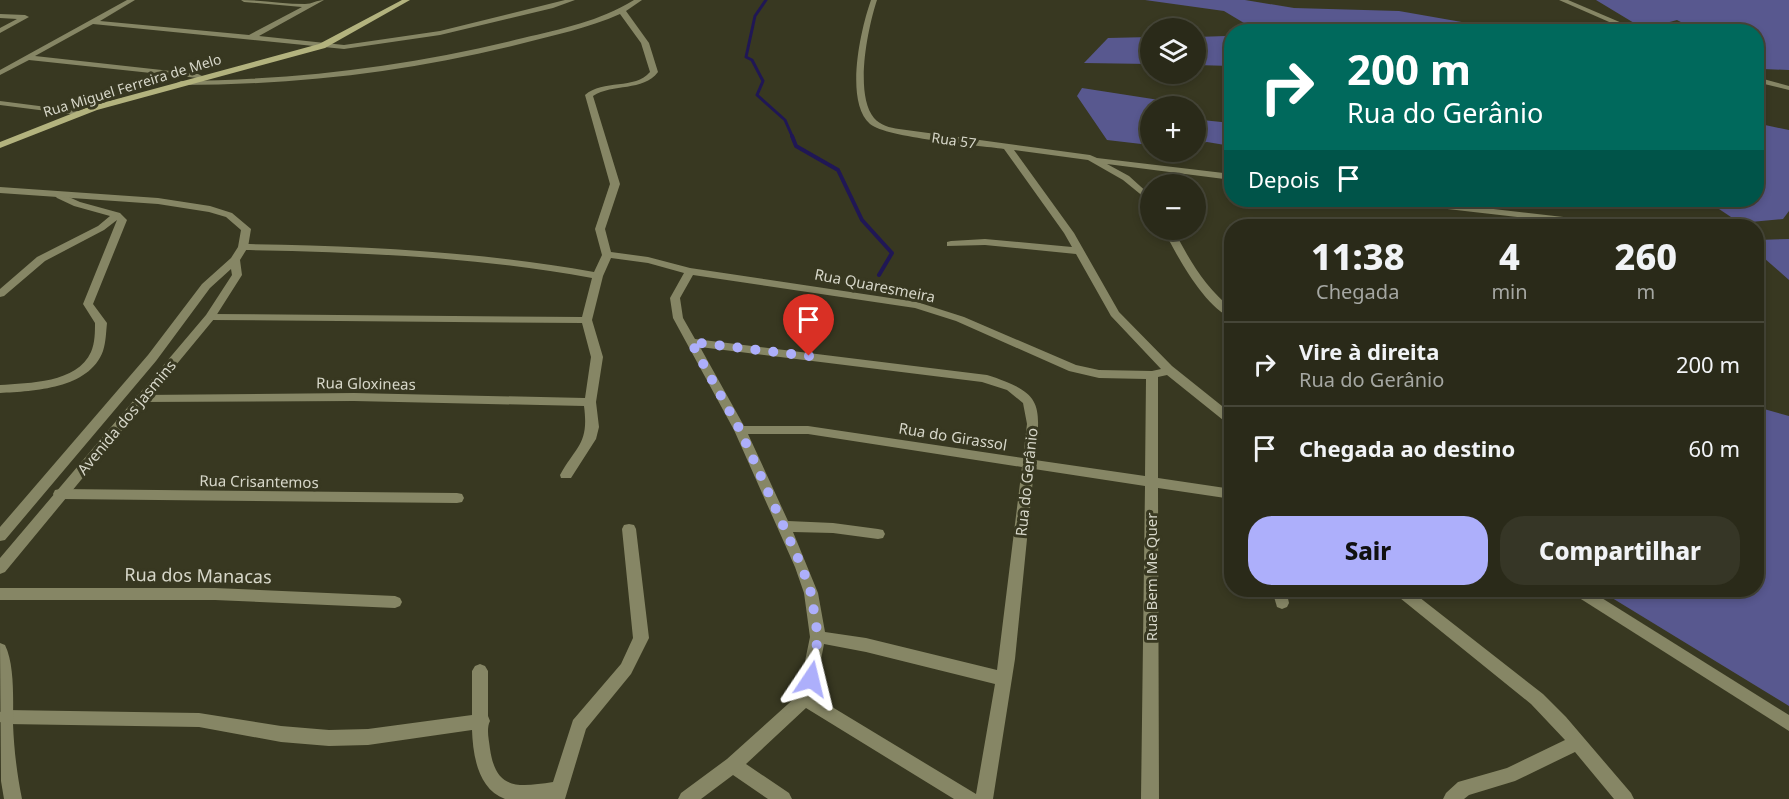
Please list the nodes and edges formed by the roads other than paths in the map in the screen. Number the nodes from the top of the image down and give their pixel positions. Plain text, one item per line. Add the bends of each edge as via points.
1 (132, 0) edge
2 (244, 0) edge
3 (321, 0) edge
4 (406, 0) edge
5 (572, 0) edge
6 (639, 0) edge
7 (874, 0) edge
8 (1562, 0) edge
9 (308, 6) junction
10 (622, 11) junction
11 (0, 15) edge
12 (92, 22) junction
13 (1620, 24) edge
14 (0, 31) edge
15 (346, 34) junction
16 (250, 38) junction
17 (311, 44) junction
18 (322, 46) junction
19 (274, 57) junction
20 (28, 58) junction
21 (0, 73) edge
22 (203, 77) junction
23 (1764, 81) edge
24 (181, 83) junction
25 (1789, 88) edge
26 (0, 103) edge
27 (78, 113) junction
28 (0, 145) edge
29 (1007, 147) junction
30 (1090, 158) junction
31 (1224, 176) edge
32 (0, 190) edge
33 (1140, 190) edge
34 (60, 196) junction
35 (1454, 207) edge
36 (117, 215) junction
37 (1556, 219) edge
38 (1174, 240) edge
39 (951, 244) dead end
40 (243, 247) junction
41 (1079, 251) junction
42 (607, 255) junction
43 (236, 260) junction
44 (690, 271) junction
45 (598, 276) junction
46 (0, 294) edge
47 (1224, 308) edge
48 (210, 317) junction
49 (587, 320) junction
50 (691, 342) junction
51 (1170, 370) junction
52 (1152, 375) junction
53 (0, 389) edge
54 (142, 399) junction
55 (590, 402) junction
56 (1224, 414) edge
57 (740, 430) junction
58 (1029, 464) junction
59 (566, 475) dead end
60 (1152, 482) junction
61 (1224, 493) edge
62 (60, 494) junction
63 (457, 498) dead end
64 (783, 526) junction
65 (629, 529) dead end
66 (879, 534) dead end
67 (0, 536) edge
68 (0, 568) edge
69 (0, 594) edge
70 (1409, 597) edge
71 (1589, 597) edge
72 (395, 602) dead end
73 (818, 637) junction
74 (0, 651) edge
75 (480, 671) dead end
76 (1004, 680) junction
77 (805, 699) junction
78 (6, 717) junction
79 (482, 721) junction
80 (1789, 724) edge
81 (1577, 743) junction
82 (734, 765) junction
83 (558, 794) edge
84 (13, 799) edge
85 (687, 799) edge
86 (783, 799) edge
87 (970, 799) edge
88 (984, 799) edge
89 (1150, 799) edge
90 (1452, 799) edge
91 (1625, 799) edge

1 - 12 street
2 - 9 street
3 - 9 street
4 - 15 main road, Rua Miguel Ferreira de Melo
5 - 18 street via 534,12 392,42
6 - 10 street
7 - 29 street, Rua 57 via 864,31 861,68 868,118 884,129
8 - 13 street
9 - 16 street
10 - 24 street via 477,52 387,69 262,82
10 - 42 street via 645,43 654,72 649,79 589,94 615,184 601,220
11 - 14 street via 25,17
12 - 16 street
12 - 20 street
15 - 17 main road, Rua Miguel Ferreira de Melo
15 - 18 main road, Rua Miguel Ferreira de Melo
16 - 17 street
17 - 18 street
17 - 19 main road, Rua Miguel Ferreira de Melo
18 - 19 main road, Rua Miguel Ferreira de Melo
19 - 22 main road, Rua Miguel Ferreira de Melo
20 - 21 street
20 - 22 street
22 - 24 main road, Rua Miguel Ferreira de Melo
23 - 25 street
24 - 27 main road, Rua Miguel Ferreira de Melo
26 - 27 street
27 - 28 main road, Rua Miguel Ferreira de Melo
29 - 30 street, Rua 57
29 - 41 street via 1048,200
30 - 31 street
30 - 33 street, Rua 57
32 - 34 street
34 - 36 street
34 - 40 street via 158,201 210,209 229,215 246,229
35 - 37 street
36 - 46 street via 101,228 41,259
36 - 53 street via 122,220 120,227 88,304 101,323 94,357 61,380 41,386
38 - 47 street via 1190,273
39 - 41 street via 985,242
40 - 43 street, Avenida dos Jasmins
40 - 45 street via 402,252 532,264
41 - 51 street via 1115,314
42 - 44 street, Rua Quaresmeira
42 - 45 street
43 - 48 street, Avenida dos Jasmins via 237,275
43 - 67 street, Avenida dos Jasmins via 206,286 152,358
44 - 50 street via 678,290 675,307
44 - 52 street, Rua Quaresmeira via 917,305 960,319 1073,368 1099,374
45 - 49 street
48 - 49 street
48 - 54 street, Avenida dos Jasmins
49 - 55 street via 597,357
50 - 57 street
50 - 58 street, Rua do Gerânio via 999,382 1029,402 1033,424
51 - 52 street
51 - 56 street
52 - 60 street, Rua Bem Me Quer
54 - 55 street, Rua Gloxineas via 354,397
54 - 62 street, Avenida dos Jasmins
55 - 59 street via 590,439
57 - 58 street, Rua do Girassol via 808,430
57 - 64 street
58 - 60 street, Rua do Girassol
58 - 76 street, Rua do Gerânio
60 - 61 street, Rua do Girassol
60 - 89 street, Rua Bem Me Quer
62 - 63 street, Rua Crisantemos
62 - 68 street, Avenida dos Jasmins
64 - 66 street
64 - 73 street via 811,593
65 - 83 street via 641,638 626,669 579,725
69 - 72 street, Rua dos Manacas via 215,594
70 - 81 street via 1537,699
71 - 80 street
73 - 76 street via 866,645
73 - 77 street
74 - 78 street
75 - 79 street
76 - 88 street, Rua do Gerânio
77 - 82 street
77 - 87 street
78 - 79 street via 199,720 329,738 368,737
78 - 84 street via 7,776
79 - 83 street via 483,759 491,782 516,793
81 - 90 street via 1509,775 1464,788
81 - 91 street
82 - 85 street
82 - 86 street

